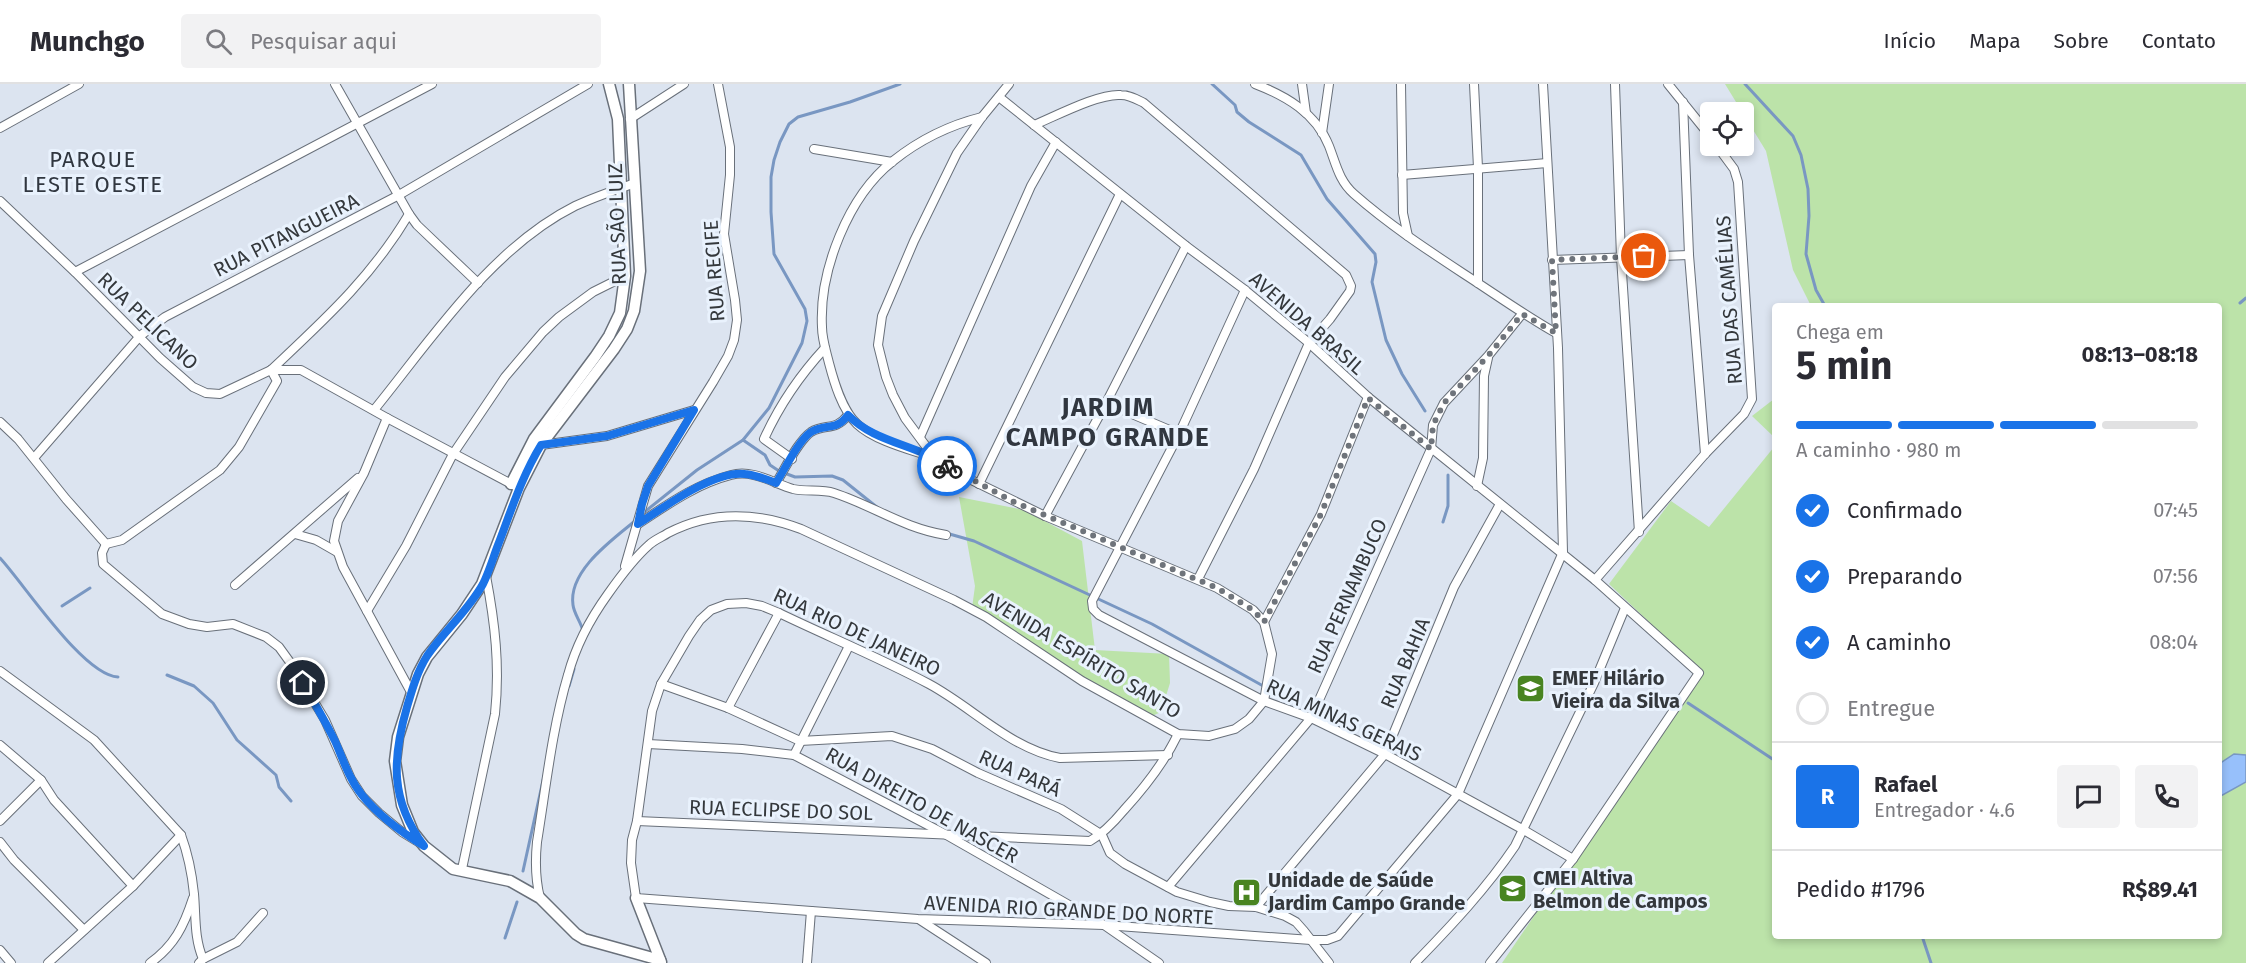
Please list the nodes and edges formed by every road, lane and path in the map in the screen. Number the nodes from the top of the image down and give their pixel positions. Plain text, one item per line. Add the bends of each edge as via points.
1 (79, 84) edge
2 (335, 84) edge
3 (432, 84) edge
4 (588, 84) edge
5 (609, 84) edge
6 (684, 84) edge
7 (718, 84) edge
8 (1009, 84) edge
9 (1255, 84) edge
10 (1302, 84) edge
11 (1329, 84) edge
12 (1401, 84) edge
13 (1474, 84) edge
14 (1543, 84) edge
15 (1615, 84) edge
16 (1668, 84) edge
17 (627, 87) edge
18 (999, 97) junction
19 (1683, 102) junction
20 (1306, 113) junction
21 (982, 117) junction
22 (630, 119) junction
23 (1700, 123) edge
24 (358, 124) junction
25 (1034, 125) junction
26 (0, 128) edge
27 (1322, 133) junction
28 (1056, 142) junction
29 (814, 149) dead end
30 (1724, 156) edge
31 (892, 162) junction
32 (1546, 163) junction
33 (1478, 168) junction
34 (1402, 175) junction
35 (635, 183) junction
36 (620, 189) junction
37 (1120, 194) junction
38 (399, 195) junction
39 (0, 201) edge
40 (409, 214) junction
41 (1408, 236) junction
42 (1186, 246) junction
43 (1689, 255) junction
44 (1621, 257) junction
45 (1552, 260) junction
46 (75, 272) junction
47 (625, 276) junction
48 (478, 283) junction
49 (1478, 283) junction
50 (1245, 290) junction
51 (1522, 314) junction
52 (1556, 333) junction
53 (140, 336) junction
54 (1309, 343) junction
55 (825, 348) junction
56 (1488, 356) junction
57 (271, 370) junction
58 (1368, 398) junction
59 (1106, 403) junction
60 (374, 410) junction
61 (694, 410) junction
62 (848, 415) junction
63 (387, 418) junction
64 (0, 422) edge
65 (1179, 434) junction
66 (920, 437) junction
67 (541, 445) junction
68 (1431, 449) junction
69 (453, 454) junction
70 (1705, 454) junction
71 (34, 458) junction
72 (792, 459) junction
73 (937, 459) junction
74 (364, 473) junction
75 (776, 483) junction
76 (979, 484) junction
77 (515, 486) junction
78 (1477, 486) junction
79 (1500, 504) junction
80 (1045, 516) junction
81 (638, 524) junction
82 (1639, 532) junction
83 (295, 534) junction
84 (946, 535) dead end
85 (106, 544) junction
86 (1119, 547) junction
87 (337, 552) junction
88 (1563, 552) junction
89 (622, 574) junction
90 (486, 576) junction
91 (1198, 579) junction
92 (1595, 580) junction
93 (236, 585) dead end
94 (1625, 608) junction
95 (367, 612) junction
96 (779, 613) junction
97 (1264, 622) junction
98 (849, 646) junction
99 (0, 670) edge
100 (661, 684) junction
101 (411, 692) junction
102 (1264, 701) junction
103 (728, 708) junction
104 (1311, 718) junction
105 (1178, 734) junction
106 (800, 741) junction
107 (0, 744) edge
108 (648, 744) junction
109 (1386, 754) junction
110 (794, 755) junction
111 (1168, 755) junction
112 (41, 780) junction
113 (1458, 794) junction
114 (2, 818) edge
115 (637, 821) junction
116 (1522, 829) junction
117 (944, 833) junction
118 (181, 835) junction
119 (1102, 835) junction
120 (0, 842) edge
121 (424, 846) junction
122 (1572, 859) junction
123 (462, 869) junction
124 (133, 886) junction
125 (1168, 887) junction
126 (194, 894) junction
127 (540, 898) junction
128 (636, 898) junction
129 (1256, 907) junction
130 (811, 911) junction
131 (263, 914) dead end
132 (918, 919) junction
133 (1104, 925) junction
134 (84, 930) junction
135 (1311, 940) junction
136 (0, 950) edge
137 (201, 961) edge
138 (661, 961) edge
139 (11, 963) edge
140 (48, 963) edge
141 (150, 963) edge
142 (807, 963) edge
143 (986, 963) edge
144 (1159, 963) edge
145 (1329, 963) edge
146 (1415, 963) edge
147 (1490, 963) edge

1 - 26 street
2 - 24 street
3 - 24 street
4 - 38 street, RUA PITANGUEIRA
5 - 36 street, RUA SÃO LUIZ via 618,119
6 - 22 street
7 - 61 street, RUA RECIFE via 730,147 724,234 737,320 728,356
8 - 18 street
9 - 20 street via 1289,99
10 - 20 street
11 - 27 street
12 - 34 street
13 - 33 street
14 - 32 street, AVENIDA RIO GRANDE DO NORTE
15 - 44 street
16 - 19 street
17 - 22 street, RUA SÃO LUIZ
18 - 21 street
18 - 25 street, AVENIDA BRASIL
19 - 23 street
19 - 43 street
20 - 27 street
21 - 31 street via 942,131
21 - 66 street via 957,153 882,316 878,345 886,376 905,417
22 - 35 street, RUA SÃO LUIZ
24 - 38 street
24 - 46 street
25 - 28 street, AVENIDA BRASIL
25 - 54 street via 1104,96 1131,96 1144,103 1346,275 1350,291
27 - 41 street via 1343,183
28 - 37 street, AVENIDA BRASIL
28 - 66 street via 1031,186
29 - 31 street
30 - 70 street, RUA DAS CAMÉLIAS via 1738,182 1753,392 1744,414
31 - 55 street via 855,206 833,256 823,293
32 - 33 street
32 - 45 street, AVENIDA RIO GRANDE DO NORTE
33 - 34 street
33 - 49 street
34 - 41 street
35 - 36 street
35 - 67 street, RUA SÃO LUIZ via 640,271 634,311 614,349
36 - 47 street, RUA SÃO LUIZ
36 - 48 street via 575,206 555,219 519,245
37 - 42 street, AVENIDA BRASIL
37 - 76 street
38 - 40 street
38 - 53 street, RUA PITANGUEIRA via 165,317
39 - 46 street, RUA PELICANO
40 - 48 street
40 - 57 street via 357,287
41 - 49 street
42 - 50 street, AVENIDA BRASIL
42 - 59 street
43 - 44 street
43 - 70 street
44 - 45 street
44 - 82 street
45 - 52 street, AVENIDA RIO GRANDE DO NORTE
46 - 53 street, RUA PELICANO
47 - 69 street via 593,292 543,332 505,377
47 - 77 street, RUA SÃO LUIZ via 620,313 609,336 540,429 525,454
48 - 60 street
49 - 51 street
50 - 54 street, AVENIDA BRASIL
50 - 65 street
51 - 52 street
51 - 56 street, RUA PERNAMBUCO
52 - 88 street, AVENIDA RIO GRANDE DO NORTE
53 - 57 street, RUA PELICANO via 180,376 206,393 220,394
53 - 71 street, RUA PITANGUEIRA
54 - 58 street, AVENIDA BRASIL
54 - 91 street via 1254,469
55 - 62 street
55 - 72 street via 775,414 764,439
56 - 68 street, RUA PERNAMBUCO via 1444,403 1433,425
56 - 78 street via 1484,376 1483,458
57 - 60 street, RUA PELICANO via 301,370
57 - 85 street via 277,381 239,447 220,470 122,540
58 - 68 street, AVENIDA BRASIL
58 - 97 street via 1321,514
59 - 65 street
59 - 80 street
60 - 63 street, RUA PELICANO
61 - 67 street via 607,436
61 - 81 street, RUA RECIFE via 648,486
62 - 72 street via 837,425 808,434
62 - 73 street via 873,435
63 - 69 street, RUA PELICANO
63 - 74 street
64 - 71 street
65 - 86 street
66 - 73 street
67 - 77 street, RUA SÃO LUIZ
68 - 78 street, AVENIDA BRASIL
68 - 104 street, RUA PERNAMBUCO
69 - 77 street, RUA PELICANO
69 - 95 street
70 - 82 street, RUA DAS CAMÉLIAS
71 - 85 street
72 - 75 street
73 - 76 street
74 - 83 street
74 - 87 street via 338,521 334,541
75 - 81 street via 744,473 732,474 685,494
75 - 84 street via 832,492 911,527
76 - 80 street
77 - 90 street, RUA SÃO LUIZ
78 - 79 street, AVENIDA BRASIL
79 - 88 street, AVENIDA BRASIL
79 - 109 street, RUA BAHIA via 1454,587
80 - 86 street
81 - 89 street, RUA RECIFE
82 - 92 street, RUA DAS CAMÉLIAS
83 - 87 street
83 - 93 street
85 - 121 street via 103,564 162,614 207,627 233,624 266,637 279,647 325,720 362,796
86 - 91 street
86 - 102 street, RUA MINAS GERAIS via 1092,601 1093,609
87 - 95 street
88 - 92 street, AVENIDA BRASIL
88 - 113 street, AVENIDA RIO GRANDE DO NORTE
89 - 105 street, AVENIDA ESPÍRITO SANTO via 650,543 702,520 730,515 776,519 954,600 1082,681
89 - 127 street, AVENIDA ESPÍRITO SANTO via 584,632 567,676 537,842 535,872
90 - 101 street, RUA SÃO LUIZ via 427,657
90 - 123 street via 496,632 498,690
91 - 97 street via 1234,597
92 - 94 street, AVENIDA BRASIL
94 - 116 street via 1594,683
94 - 122 street, AVENIDA BRASIL via 1699,673
95 - 101 street
96 - 98 street, RUA RIO DE JANEIRO
96 - 100 street, RUA RIO DE JANEIRO via 746,603 711,610 688,636
96 - 103 street
97 - 102 street via 1272,654
98 - 106 street
98 - 111 street, RUA RIO DE JANEIRO via 929,684 1043,755
99 - 118 street via 94,740
100 - 103 street, RUA PARÁ
100 - 108 street, RUA RIO DE JANEIRO via 652,711
101 - 121 street, RUA SÃO LUIZ via 395,761 402,805 413,832
102 - 104 street, RUA MINAS GERAIS
102 - 105 street, AVENIDA ESPÍRITO SANTO via 1235,729 1209,736
103 - 106 street, RUA PARÁ
104 - 109 street, RUA MINAS GERAIS
104 - 125 street, RUA PERNAMBUCO
105 - 111 street
106 - 110 street
106 - 119 street, RUA PARÁ via 892,736 913,741 1061,809
107 - 112 street
108 - 110 street, RUA DIREITO DE NASCER
108 - 115 street, RUA RIO DE JANEIRO
109 - 113 street, RUA MINAS GERAIS
109 - 129 street, RUA BAHIA
110 - 117 street, RUA DIREITO DE NASCER
111 - 119 street
112 - 114 street
112 - 124 street via 54,800
113 - 116 street, RUA MINAS GERAIS
113 - 135 street, AVENIDA RIO GRANDE DO NORTE via 1338,936
115 - 117 street, RUA ECLIPSE DO SOL
115 - 128 street, RUA RIO DE JANEIRO via 631,863
116 - 122 street, RUA MINAS GERAIS
116 - 146 street via 1498,870
117 - 119 street, RUA ECLIPSE DO SOL via 1075,842 1090,842
117 - 133 street, RUA DIREITO DE NASCER
118 - 124 street
118 - 126 street
119 - 125 street, RUA PARÁ via 1110,853
120 - 134 street
121 - 123 street, RUA SÃO LUIZ via 453,868
122 - 147 street
123 - 127 street, RUA SÃO LUIZ via 510,881
124 - 134 street
125 - 129 street, RUA PARÁ via 1210,902
126 - 137 street
126 - 141 street via 174,941
127 - 138 street via 584,939
128 - 130 street, AVENIDA RIO GRANDE DO NORTE
128 - 138 street, RUA RIO DE JANEIRO
129 - 135 street, RUA PARÁ via 1290,919
130 - 132 street, AVENIDA RIO GRANDE DO NORTE
130 - 142 street
131 - 137 street via 237,942
132 - 133 street, AVENIDA RIO GRANDE DO NORTE
132 - 143 street
133 - 135 street, AVENIDA RIO GRANDE DO NORTE
133 - 144 street, RUA DIREITO DE NASCER
134 - 140 street
135 - 145 street, RUA PARÁ
136 - 139 street

